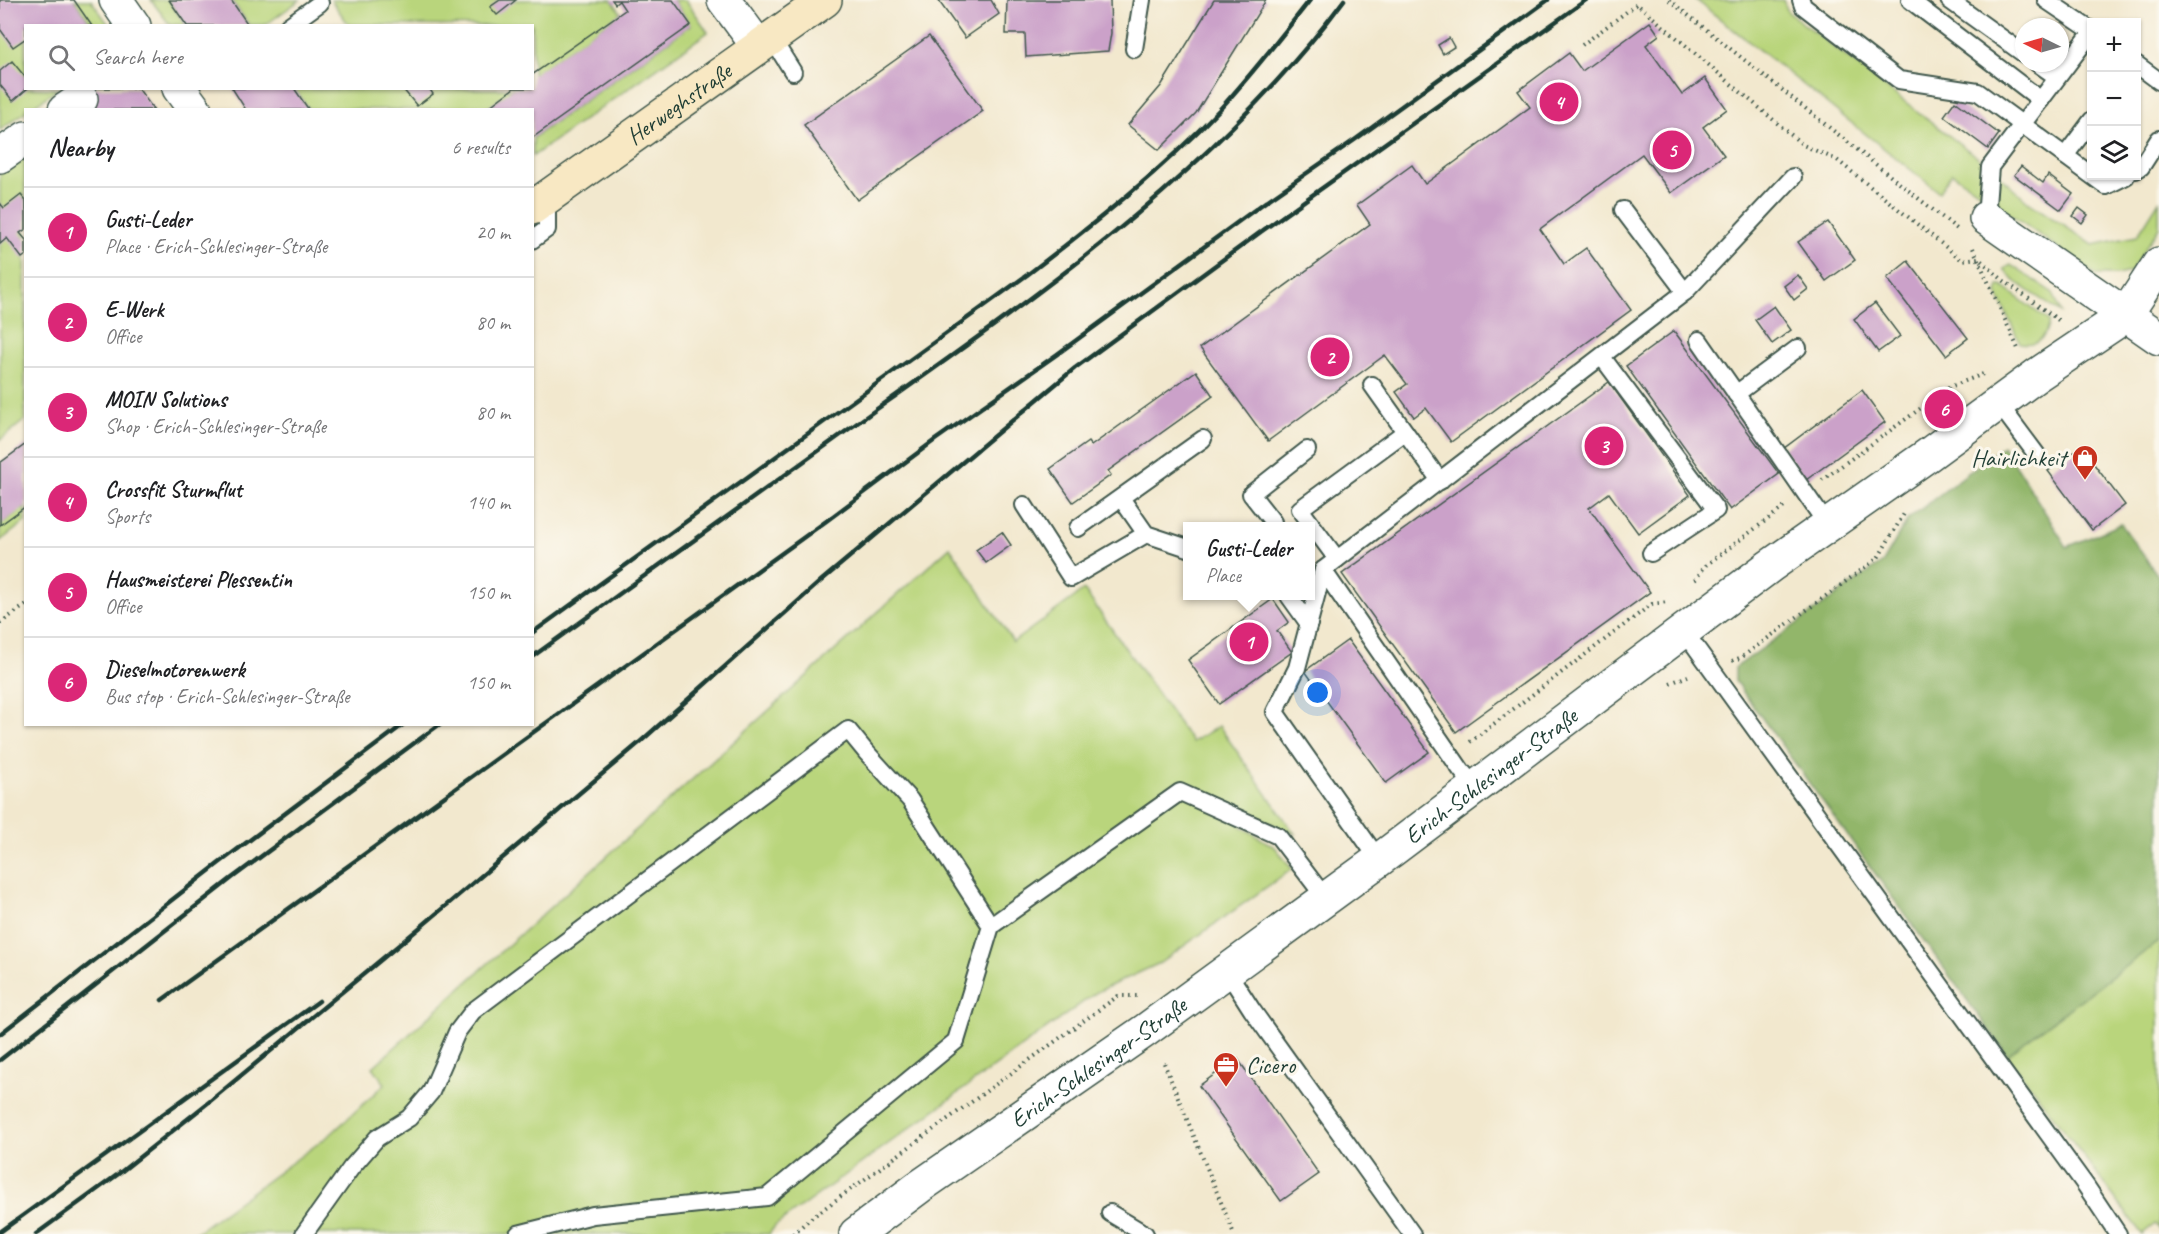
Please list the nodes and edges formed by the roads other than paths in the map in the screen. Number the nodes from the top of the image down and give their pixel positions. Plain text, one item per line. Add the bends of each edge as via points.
1 (116, 0) edge
2 (724, 0) edge
3 (825, 0) edge
4 (1142, 0) edge
5 (1801, 0) edge
6 (1910, 0) edge
7 (1949, 0) edge
8 (2046, 0) edge
9 (320, 3) dead end
10 (133, 24) edge
11 (291, 24) edge
12 (2087, 29) edge
13 (2087, 37) edge
14 (764, 42) junction
15 (2015, 48) edge
16 (1134, 49) dead end
17 (2141, 68) edge
18 (793, 72) dead end
19 (2050, 72) edge
20 (2057, 77) junction
21 (2159, 81) edge
22 (2041, 100) junction
23 (2023, 124) junction
24 (2087, 126) edge
25 (24, 139) edge
26 (2159, 139) edge
27 (0, 156) edge
28 (2066, 156) junction
29 (2141, 167) edge
30 (2087, 172) edge
31 (1793, 177) dead end
32 (2098, 180) edge
33 (2118, 180) edge
34 (540, 203) edge
35 (1623, 210) dead end
36 (1974, 232) joint
37 (534, 239) edge
38 (2159, 264) edge
39 (1685, 292) junction
40 (2125, 316) junction
41 (2159, 338) edge
42 (1699, 340) dead end
43 (1798, 348) dead end
44 (1602, 357) junction
45 (1372, 385) dead end
46 (1736, 394) junction
47 (1999, 404) junction
48 (1405, 432) junction
49 (1203, 439) dead end
50 (1307, 450) dead end
51 (2037, 455) dead end
52 (1440, 481) junction
53 (1121, 498) junction
54 (1024, 505) dead end
55 (1273, 522) edge
56 (1307, 522) edge
57 (1828, 526) junction
58 (1078, 528) dead end
59 (1146, 534) junction
60 (1315, 536) edge
61 (1183, 546) edge
62 (1650, 553) dead end
63 (1330, 564) junction
64 (1291, 600) edge
65 (1677, 616) junction
66 (1309, 624) junction
67 (1468, 778) junction
68 (1379, 860) junction
69 (1326, 899) junction
70 (991, 926) junction
71 (1227, 971) junction
72 (1110, 1213) dead end
73 (304, 1234) edge
74 (518, 1234) edge
75 (856, 1234) edge
76 (1145, 1234) edge
77 (1412, 1234) edge
78 (2118, 1234) edge

1 - 10 street
2 - 14 street
3 - 14 street, Herweghstraße
4 - 16 lane
5 - 23 lane via 1803,6 1899,80 1978,92
6 - 22 lane
7 - 15 lane
8 - 12 lane
9 - 11 lane
13 - 20 lane
14 - 18 lane
14 - 34 street, Herweghstraße
17 - 21 lane
19 - 20 lane
20 - 22 lane
22 - 23 lane
23 - 28 lane
23 - 36 lane via 1990,167
24 - 28 lane
25 - 27 street
26 - 29 lane
28 - 30 lane
31 - 39 lane
32 - 33 lane via 2106,186
34 - 37 lane via 547,229
35 - 39 lane
36 - 40 street
38 - 40 street
39 - 44 lane
40 - 41 street
40 - 47 street, Erich-Schlesinger-Straße
42 - 46 lane
43 - 46 lane
44 - 52 lane
44 - 62 lane via 1716,510
45 - 48 lane
46 - 57 lane
47 - 51 lane
47 - 57 street, Erich-Schlesinger-Straße
48 - 52 lane
48 - 56 lane via 1300,509
49 - 53 lane
50 - 55 lane via 1251,494
52 - 63 lane
53 - 58 lane
53 - 59 lane
54 - 59 lane via 1071,578
57 - 65 street, Erich-Schlesinger-Straße via 1770,566
59 - 61 lane
60 - 63 lane
63 - 66 lane
63 - 67 lane
64 - 66 lane
65 - 67 street, Erich-Schlesinger-Straße
65 - 78 lane
66 - 68 lane via 1297,668 1275,712
67 - 68 street, Erich-Schlesinger-Straße
68 - 69 street, Erich-Schlesinger-Straße
69 - 70 lane via 1278,836 1180,792
69 - 71 street, Erich-Schlesinger-Straße
70 - 73 lane via 910,800 848,729 473,1011 458,1032 431,1092 409,1118 377,1138
70 - 74 lane via 956,1041 767,1197 593,1215
71 - 75 street, Erich-Schlesinger-Straße
71 - 77 lane
72 - 76 lane

